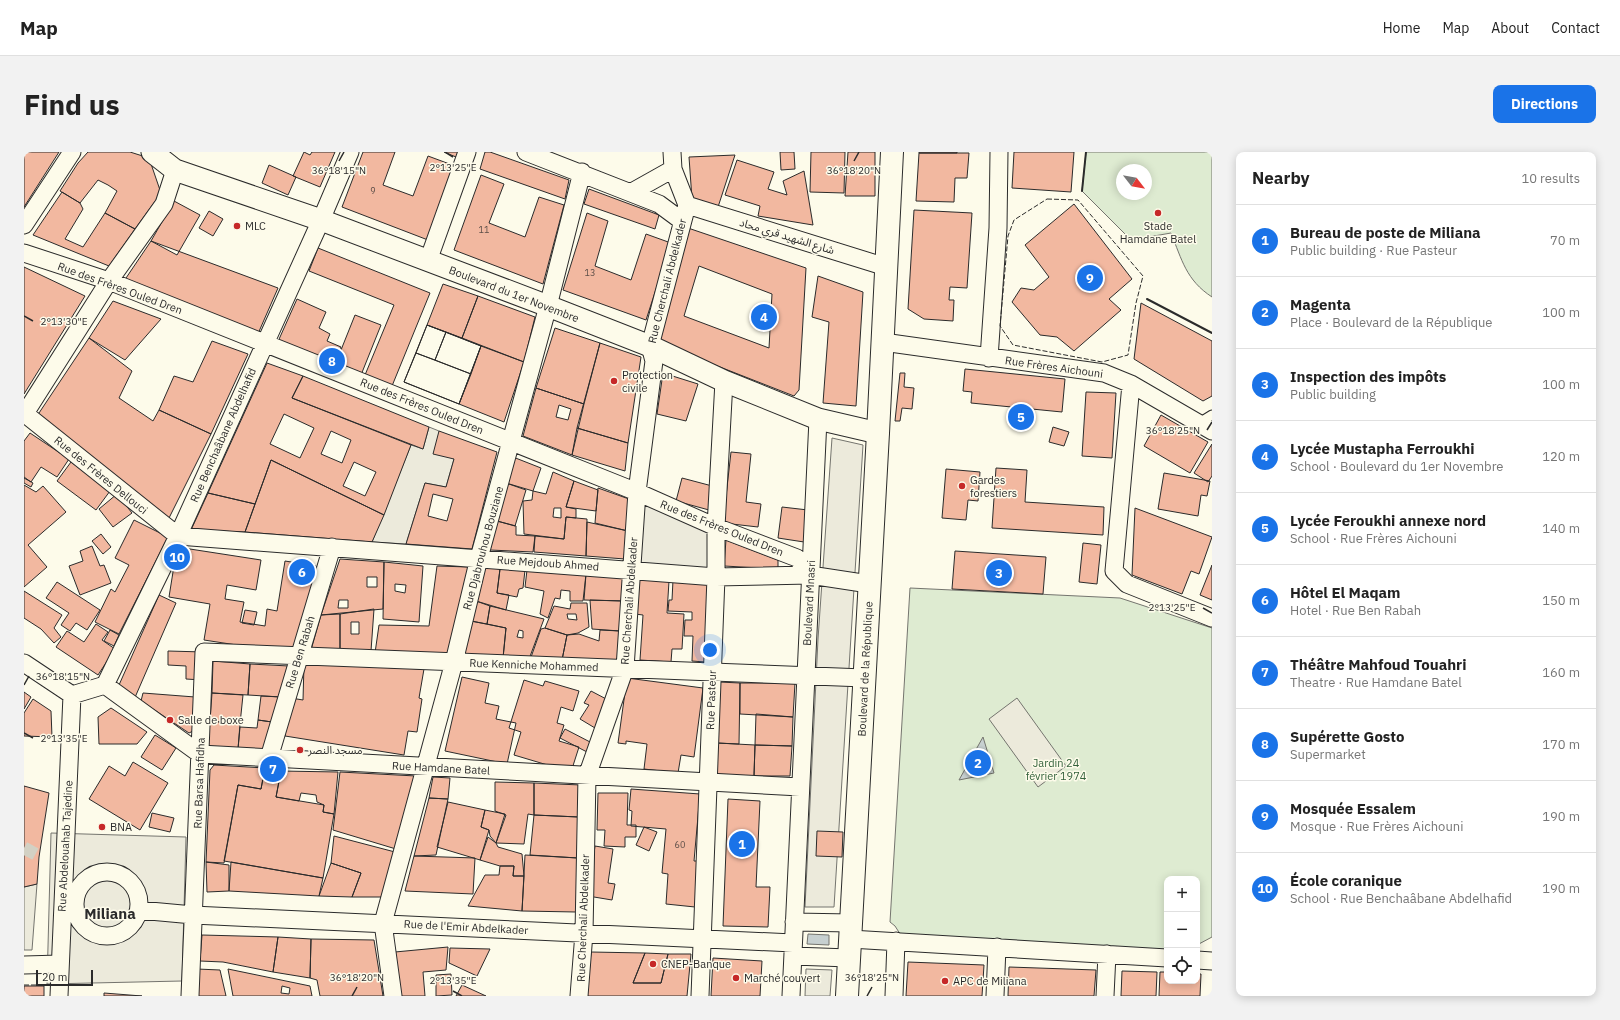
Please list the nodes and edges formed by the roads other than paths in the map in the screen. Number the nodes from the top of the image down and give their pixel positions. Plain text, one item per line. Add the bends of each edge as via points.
1 (72, 152) edge
2 (152, 152) edge
3 (350, 152) edge
4 (467, 152) edge
5 (526, 152) edge
6 (672, 152) edge
7 (892, 152) edge
8 (999, 152) edge
9 (172, 161) edge
10 (673, 169) junction
11 (582, 172) junction
12 (632, 192) junction
13 (687, 205) junction
14 (321, 220) junction
15 (682, 221) junction
16 (24, 225) edge
17 (24, 253) edge
18 (428, 261) junction
19 (886, 267) junction
20 (109, 281) junction
21 (548, 306) junction
22 (883, 342) junction
23 (264, 343) junction
24 (650, 346) junction
25 (990, 358) junction
26 (724, 381) junction
27 (1132, 384) junction
28 (24, 414) edge
29 (818, 419) junction
30 (1208, 423) edge
31 (878, 433) junction
32 (511, 442) junction
33 (637, 492) junction
34 (716, 527) junction
35 (178, 536) junction
36 (332, 547) junction
37 (479, 558) junction
38 (632, 570) junction
39 (810, 575) junction
40 (716, 577) junction
41 (870, 584) junction
42 (1212, 618) edge
43 (204, 652) joint
44 (299, 655) junction
45 (454, 662) junction
46 (24, 663) edge
47 (625, 668) junction
48 (712, 672) junction
49 (805, 676) junction
50 (864, 678) junction
51 (105, 684) junction
52 (72, 695) junction
53 (200, 754) junction
54 (269, 758) junction
55 (426, 767) junction
56 (587, 776) junction
57 (708, 782) junction
58 (800, 787) junction
59 (68, 904) junction
60 (139, 910) junction
61 (193, 915) junction
62 (794, 922) junction
63 (383, 923) junction
64 (584, 933) junction
65 (701, 938) junction
66 (850, 940) junction
67 (896, 941) junction
68 (997, 947) junction
69 (793, 949) junction
70 (1107, 954) junction
71 (1164, 958) edge
72 (1200, 960) edge
73 (1212, 961) edge
74 (60, 964) junction
75 (24, 965) edge
76 (58, 996) edge
77 (190, 996) edge
78 (393, 996) edge
79 (579, 996) edge
80 (700, 996) edge
81 (791, 996) edge
82 (846, 996) edge
83 (894, 996) edge
84 (995, 996) edge
85 (1105, 996) edge

1 - 16 street
2 - 9 street, Boulevard du 1er Novembre
3 - 14 street, Rue Benchaâbane Abdelhafid
4 - 18 street
5 - 11 street
6 - 10 street
7 - 19 main road, Boulevard de la République
8 - 25 street via 998,228
9 - 14 street, Boulevard du 1er Novembre
9 - 20 street via 164,204
10 - 12 street
10 - 13 street
11 - 12 street
11 - 21 street, Rue Djabrouhou Bouziane
12 - 15 street via 659,204
13 - 15 street, Rue Cherchali Abdelkader
13 - 19 street, شارع الشهيد قري محاد
14 - 18 street, Boulevard du 1er Novembre
14 - 23 street, Rue Benchaâbane Abdelhafid
15 - 24 street, Rue Cherchali Abdelkader
17 - 20 street, Rue des Frères Ouled Dren
18 - 21 street, Boulevard du 1er Novembre
19 - 22 main road, Boulevard de la République
20 - 23 street, Rue des Frères Ouled Dren
20 - 28 street
21 - 24 street, Boulevard du 1er Novembre
21 - 32 street, Rue Djabrouhou Bouziane
22 - 25 street, Rue Frères Aichouni
22 - 31 main road, Boulevard de la République
23 - 32 street, Rue des Frères Ouled Dren
23 - 35 street, Rue Benchaâbane Abdelhafid
24 - 26 street, Boulevard du 1er Novembre
24 - 33 street, Rue Cherchali Abdelkader via 654,361
25 - 27 street, Rue Frères Aichouni via 1104,373
26 - 29 street, Boulevard du 1er Novembre
26 - 34 street, Rue Pasteur
27 - 30 street, Rue Frères Aichouni
27 - 42 street via 1114,570 1128,584
28 - 35 street, Rue des Frères Dellouci
29 - 31 street, Boulevard du 1er Novembre
29 - 39 street, Boulevard Mnasri
31 - 41 main road, Boulevard de la République
32 - 33 street, Rue des Frères Ouled Dren
32 - 37 street, Rue Djabrouhou Bouziane
33 - 34 street, Rue des Frères Ouled Dren
33 - 38 street, Rue Cherchali Abdelkader
34 - 39 street, Rue des Frères Ouled Dren via 797,558
34 - 40 street, Rue Pasteur
35 - 36 street, Rue Mejdoub Ahmed
35 - 51 street, Rue Benchaâbane Abdelhafid
36 - 37 street, Rue Mejdoub Ahmed
36 - 44 street, Rue Ben Rabah
37 - 38 street, Rue Mejdoub Ahmed
37 - 45 street, Rue Djabrouhou Bouziane
38 - 40 street, Rue Mejdoub Ahmed
38 - 47 street, Rue Cherchali Abdelkader
39 - 40 street, Rue Mejdoub Ahmed
39 - 41 street, Rue Mejdoub Ahmed
39 - 49 street, Boulevard Mnasri
40 - 48 street, Rue Pasteur
41 - 50 main road, Boulevard de la République
43 - 44 street, Rue Kenniche Mohammed
43 - 53 street, Rue Barsa Hafidha
44 - 45 street, Rue Kenniche Mohammed
44 - 54 street, Rue Ben Rabah
45 - 47 street, Rue Kenniche Mohammed
45 - 55 street, Rue Djabrouhou Bouziane
46 - 52 street
47 - 48 street, Rue Kenniche Mohammed
47 - 56 street, Rue Cherchali Abdelkader
48 - 49 street, Rue Kenniche Mohammed
48 - 57 street, Rue Pasteur
49 - 50 street, Rue Kenniche Mohammed
49 - 58 street, Boulevard Mnasri
50 - 66 main road, Boulevard de la République
51 - 52 street
51 - 53 street
52 - 59 street, Rue Abdelouahab Tajedine
53 - 54 street, Rue Hamdane Batel
53 - 61 street, Rue Barsa Hafidha
54 - 55 street, Rue Hamdane Batel
55 - 56 street, Rue Hamdane Batel
55 - 63 street, Rue Djabrouhou Bouziane
56 - 57 street, Rue Hamdane Batel
56 - 64 street, Rue Cherchali Abdelkader
57 - 58 street, Rue Hamdane Batel
57 - 65 street, Rue Pasteur
58 - 62 street, Boulevard Mnasri
59 - 60 street via 83,927 93,934 104,937 116,936 127,930
59 - 60 street via 89,877 110,872 130,880 136,889
59 - 74 street, Rue Abdelouahab Tajedine
60 - 61 street, Rue de l'Emir Abdelkader
61 - 63 street, Rue de l'Emir Abdelkader
61 - 77 street, Rue Barsa Hafidha
62 - 66 street
62 - 69 street, Boulevard Mnasri
63 - 64 street, Rue de l'Emir Abdelkader
63 - 78 street
64 - 65 street, Rue de l'Emir Abdelkader
64 - 79 street, Rue Cherchali Abdelkader
65 - 69 street, Rue de l'Emir Abdelkader
65 - 80 street, Rue Pasteur
66 - 67 street
66 - 69 street, Rue de l'Emir Abdelkader
66 - 82 main road, Boulevard de la République
67 - 68 street
67 - 83 street
68 - 70 street
68 - 84 street
69 - 81 street, Boulevard Mnasri
70 - 71 street
70 - 85 street
72 - 73 street
74 - 75 street
74 - 76 street, Rue Abdelouahab Tajedine

